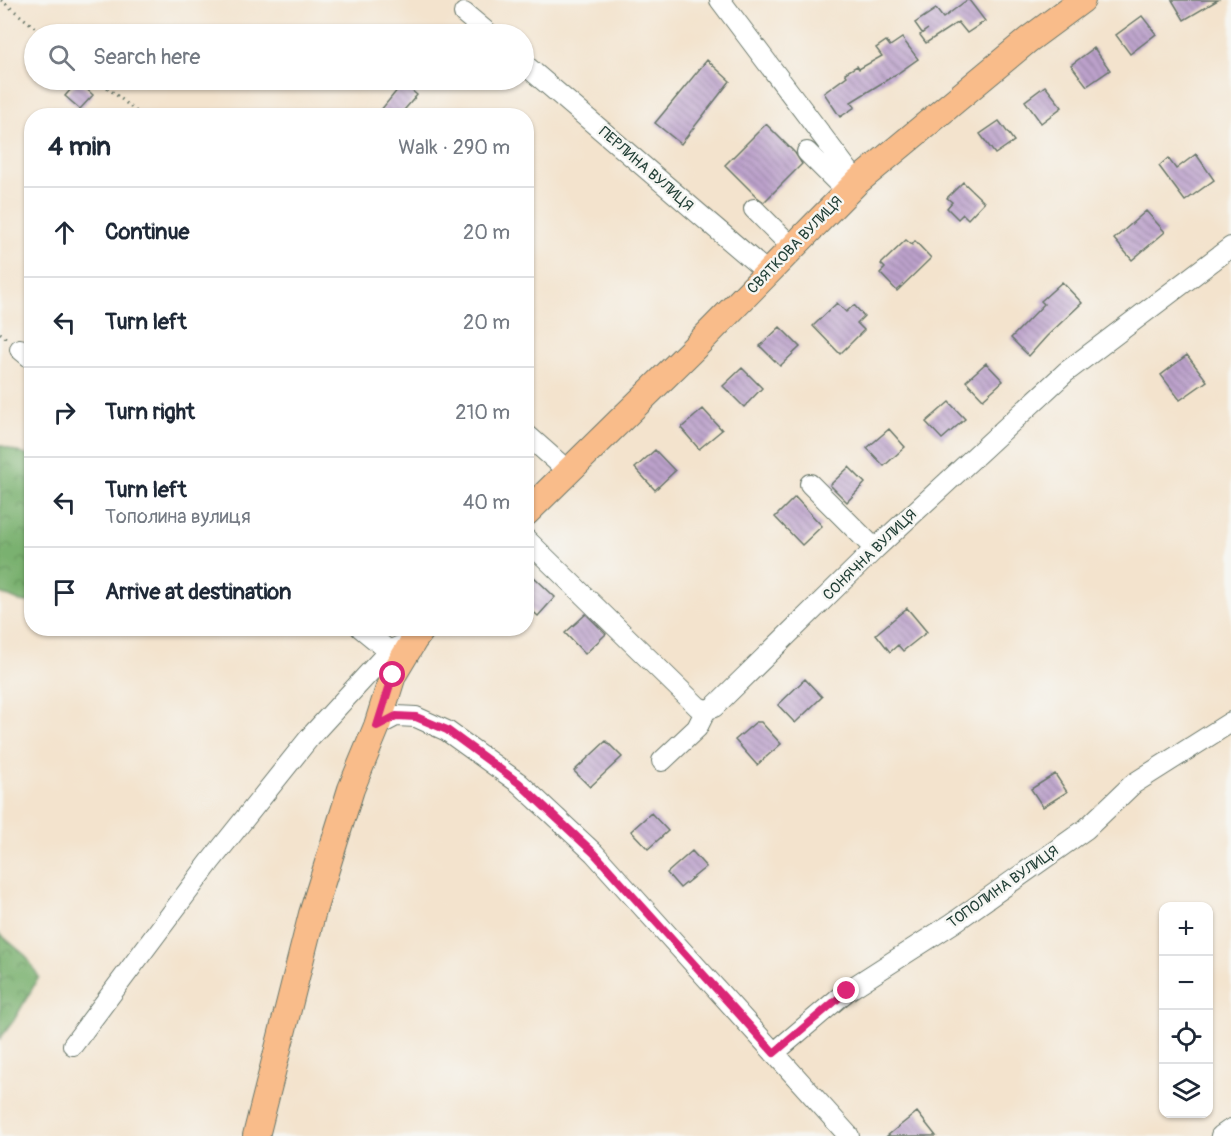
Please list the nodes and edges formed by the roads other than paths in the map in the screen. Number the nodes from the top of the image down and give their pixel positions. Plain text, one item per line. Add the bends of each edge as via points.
1 (720, 0) edge
2 (1082, 0) edge
3 (464, 13) dead end
4 (477, 24) edge
5 (534, 73) edge
6 (807, 152) dead end
7 (852, 187) junction
8 (754, 209) dead end
9 (1231, 247) edge
10 (792, 248) junction
11 (768, 273) junction
12 (534, 441) edge
13 (569, 471) junction
14 (810, 484) dead end
15 (534, 505) edge
16 (534, 547) edge
17 (875, 549) junction
18 (370, 636) edge
19 (415, 636) edge
20 (418, 636) edge
21 (388, 651) junction
22 (706, 710) junction
23 (1231, 722) edge
24 (377, 726) junction
25 (663, 761) dead end
26 (73, 1045) dead end
27 (774, 1053) junction
28 (1231, 1129) edge
29 (257, 1132) edge
30 (849, 1136) edge
31 (1221, 1136) edge

1 - 7 street
2 - 7 main road, СВЯТКОВА ВУЛИЦЯ via 1028,40
3 - 4 street
5 - 11 street, ПЕРЛИНА ВУЛИЦЯ
6 - 7 street
7 - 10 main road, СВЯТКОВА ВУЛИЦЯ
8 - 10 street
9 - 17 street, СОНЯЧНА ВУЛИЦЯ via 1065,372
10 - 11 main road, СВЯТКОВА ВУЛИЦЯ
11 - 13 main road, СВЯТКОВА ВУЛИЦЯ
12 - 13 street
13 - 15 main road, СВЯТКОВА ВУЛИЦЯ
14 - 17 street
16 - 22 street via 698,707
17 - 22 street, СОНЯЧНА ВУЛИЦЯ via 714,707
18 - 21 street
19 - 21 street
20 - 24 main road via 393,675
21 - 26 street via 310,737 217,853
22 - 25 street, СОНЯЧНА ВУЛИЦЯ via 697,728
23 - 27 street, ТОПОЛИНА ВУЛИЦЯ via 1133,784 1086,829 972,910 847,991
24 - 27 street via 396,716 416,717 447,730 519,783 594,853
24 - 29 main road via 351,789 312,914
27 - 30 street
28 - 31 street

